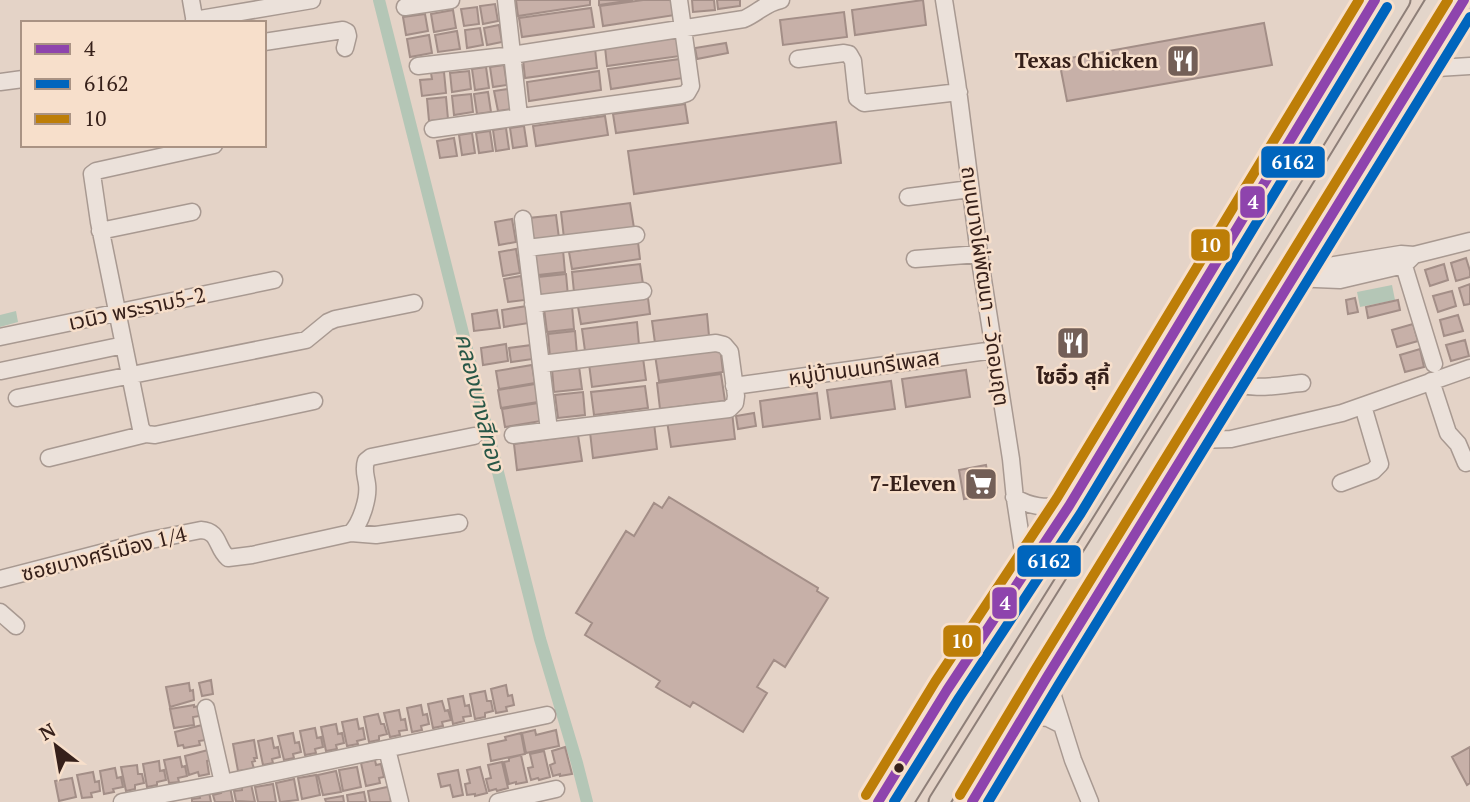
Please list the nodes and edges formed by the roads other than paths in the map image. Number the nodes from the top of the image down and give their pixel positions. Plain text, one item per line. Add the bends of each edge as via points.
1 (191, 0) edge
2 (312, 0) edge
3 (451, 0) edge
4 (506, 0) edge
5 (679, 0) edge
6 (781, 0) edge
7 (944, 0) edge
8 (1374, 0) edge
9 (1400, 0) edge
10 (1437, 0) edge
11 (1464, 0) edge
12 (405, 6) dead end
13 (195, 21) edge
14 (683, 27) junction
15 (266, 42) edge
16 (345, 48) dead end
17 (512, 55) junction
18 (798, 59) dead end
19 (418, 66) dead end
20 (1470, 66) edge
21 (1418, 73) junction
22 (21, 79) edge
23 (0, 82) edge
24 (958, 92) junction
25 (519, 117) junction
26 (433, 128) dead end
27 (205, 147) edge
28 (970, 189) junction
29 (1318, 195) junction
30 (908, 197) dead end
31 (192, 212) dead end
32 (523, 219) dead end
33 (100, 231) junction
34 (636, 235) dead end
35 (1470, 241) edge
36 (527, 248) junction
37 (979, 254) junction
38 (1406, 258) junction
39 (915, 259) dead end
40 (1294, 274) junction
41 (274, 280) dead end
42 (643, 291) dead end
43 (414, 303) dead end
44 (533, 304) junction
45 (118, 314) junction
46 (0, 337) edge
47 (124, 345) junction
48 (994, 350) junction
49 (1434, 364) dead end
50 (541, 365) junction
51 (1470, 368) edge
52 (1, 371) edge
53 (130, 377) junction
54 (1230, 380) junction
55 (1431, 381) junction
56 (1301, 383) dead end
57 (734, 386) junction
58 (18, 398) dead end
59 (314, 401) dead end
60 (1363, 406) junction
61 (549, 430) junction
62 (146, 434) junction
63 (513, 435) dead end
64 (474, 436) dead end
65 (1193, 440) junction
66 (49, 458) dead end
67 (1466, 463) dead end
68 (1342, 483) dead end
69 (1014, 497) junction
70 (1069, 506) junction
71 (459, 523) dead end
72 (351, 533) junction
73 (1026, 571) junction
74 (0, 579) edge
75 (0, 612) edge
76 (16, 626) dead end
77 (1047, 677) junction
78 (206, 708) dead end
79 (547, 715) dead end
80 (1024, 715) junction
81 (1062, 725) junction
82 (387, 748) junction
83 (223, 783) junction
84 (556, 789) dead end
85 (122, 802) edge
86 (400, 802) edge
87 (498, 802) edge
88 (878, 802) edge
89 (903, 802) edge
90 (939, 802) edge
91 (972, 802) edge
92 (1090, 802) edge

1 - 13 street
2 - 13 street
3 - 12 street
4 - 17 street
5 - 14 street
6 - 14 street via 744,19
7 - 24 street, ถนนบางไผ่พัฒนา – วัดอมฤต
8 - 70 main road
9 - 89 main road
10 - 29 main road
11 - 21 main road
14 - 17 street
14 - 25 street via 691,86 687,93
15 - 16 street via 343,30 348,36
17 - 19 street
17 - 25 street
18 - 24 street via 849,54 857,98 864,103
20 - 21 street
21 - 29 main road
21 - 40 main road
22 - 23 street
24 - 28 street, ถนนบางไผ่พัฒนา – วัดอมฤต
25 - 26 street
27 - 33 street via 92,174
28 - 30 street
28 - 37 street, ถนนบางไผ่พัฒนา – วัดอมฤต
29 - 90 main road
31 - 33 street
32 - 36 street
33 - 45 street
34 - 36 street
35 - 38 street
36 - 44 street
37 - 39 street
37 - 48 street, ถนนบางไผ่พัฒนา – วัดอมฤต
38 - 40 street
38 - 49 street
40 - 54 main road
41 - 45 street, เวนิว พระราม5-2
42 - 44 street
43 - 53 street via 335,319 306,340
44 - 50 street
45 - 46 street, เวนิว พระราม5-2
45 - 47 street
47 - 52 street
47 - 53 street
48 - 57 street, หมู่บ้านนนทรีเพลส
48 - 69 street, ถนนบางไผ่พัฒนา – วัดอมฤต
50 - 57 street via 716,343 730,352
50 - 61 street
51 - 55 street
53 - 58 street
53 - 62 street
54 - 56 street via 1253,388
54 - 65 main road
55 - 60 street
55 - 67 street via 1448,433
57 - 61 street via 735,403 729,409
59 - 62 street
60 - 65 street via 1231,439
60 - 68 street via 1380,464
61 - 63 street
62 - 66 street
64 - 72 street via 371,457 364,472 367,497
65 - 77 main road
69 - 70 street via 1036,506
69 - 73 street, ถนนบางไผ่พัฒนา – วัดอมฤต
70 - 73 main road
71 - 72 street via 376,535
72 - 74 street, ซอยบางศรีเมือง 1/4 via 229,558 214,534 201,530
73 - 88 main road
75 - 76 street
77 - 80 main road
77 - 81 street
78 - 83 street
79 - 82 street
80 - 81 street
80 - 91 main road
81 - 92 street
82 - 83 street
82 - 86 street
83 - 85 street
84 - 87 street

